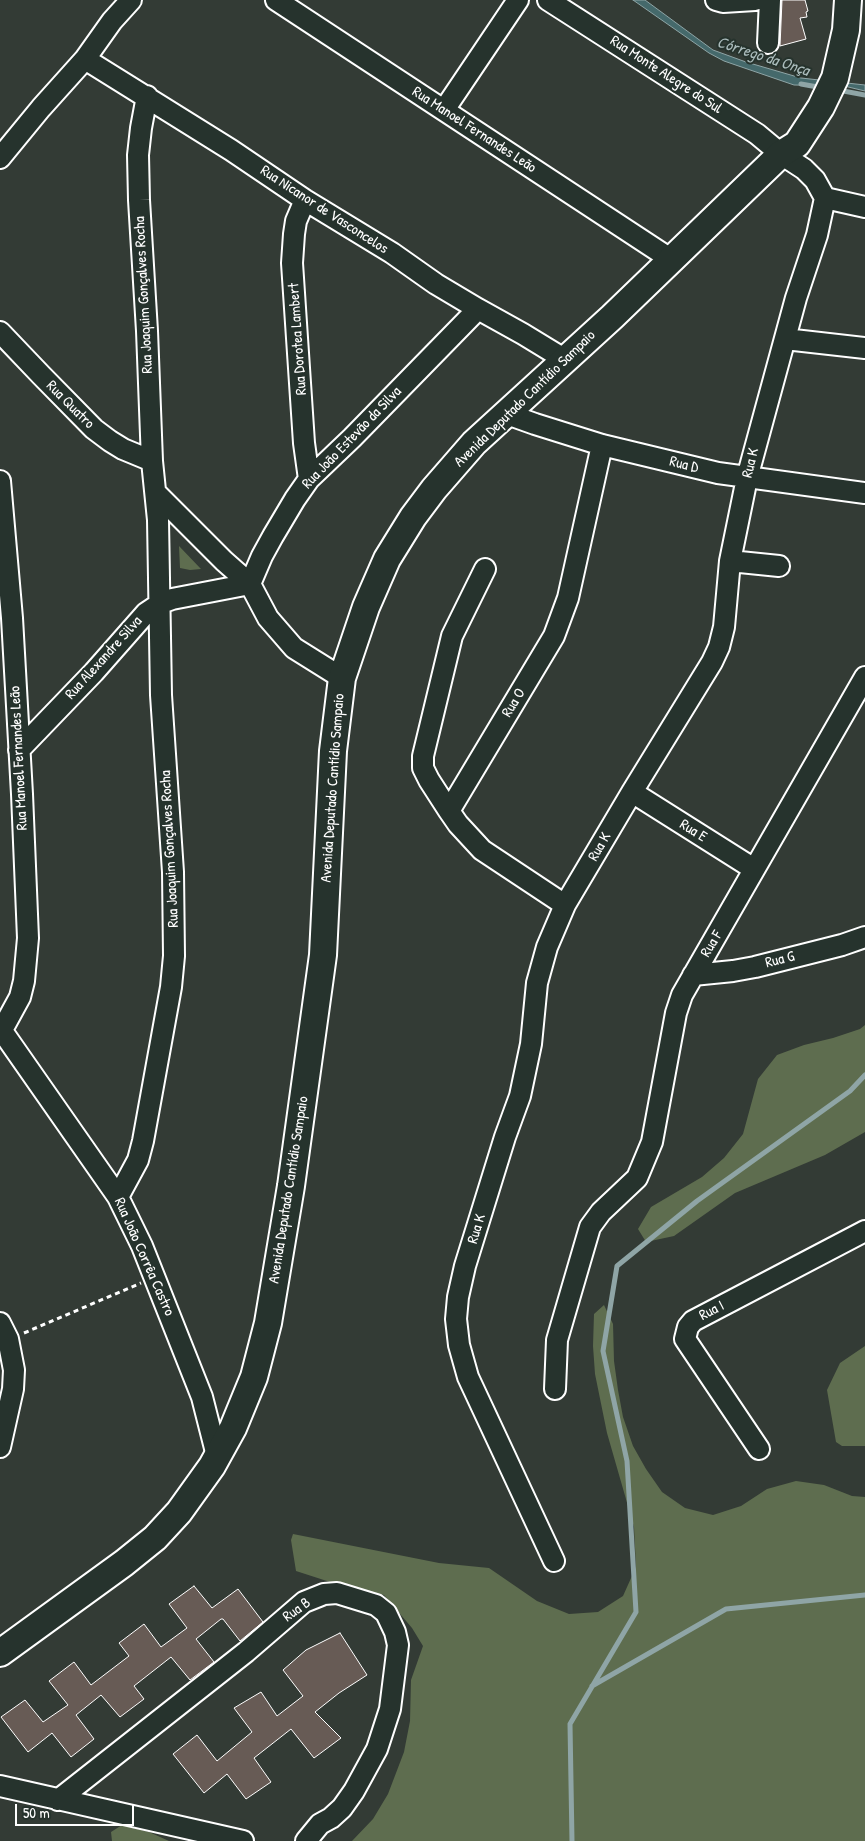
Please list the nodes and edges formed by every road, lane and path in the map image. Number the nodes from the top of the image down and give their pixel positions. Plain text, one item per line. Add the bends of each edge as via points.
1 (131, 0) edge
2 (276, 0) edge
3 (518, 0) edge
4 (548, 0) edge
5 (716, 0) edge
6 (756, 0) edge
7 (770, 0) edge
8 (848, 0) edge
9 (768, 44) dead end
10 (85, 59) junction
11 (147, 96) junction
12 (444, 110) junction
13 (781, 154) junction
14 (0, 158) edge
15 (825, 198) junction
16 (305, 200) junction
17 (865, 207) edge
18 (672, 260) junction
19 (478, 309) junction
20 (0, 332) edge
21 (785, 339) junction
22 (865, 348) edge
23 (564, 359) junction
24 (507, 414) junction
25 (602, 445) junction
26 (152, 461) junction
27 (747, 478) junction
28 (308, 479) junction
29 (1, 492) edge
30 (156, 493) junction
31 (865, 493) edge
32 (730, 561) junction
33 (779, 566) dead end
34 (485, 569) dead end
35 (250, 584) junction
36 (160, 603) junction
37 (865, 677) edge
38 (342, 678) junction
39 (19, 750) junction
40 (632, 792) junction
41 (449, 811) junction
42 (754, 869) junction
43 (564, 905) junction
44 (865, 937) edge
45 (693, 975) junction
46 (1, 1029) edge
47 (118, 1197) junction
48 (865, 1231) edge
49 (155, 1278) junction
50 (2, 1332) edge
51 (555, 1388) dead end
52 (202, 1397) junction
53 (233, 1428) junction
54 (0, 1447) edge
55 (759, 1448) dead end
56 (217, 1456) junction
57 (554, 1561) dead end
58 (0, 1653) edge
59 (0, 1786) edge
60 (58, 1800) junction
61 (243, 1841) edge
62 (306, 1841) edge

1 - 10 street
2 - 12 street, Rua Manoel Fernandes Leão
3 - 12 street
4 - 13 street, Rua Monte Alegre do Sul via 757,134
5 - 6 street
7 - 9 street
8 - 13 main road, Avenida Deputado Cantídio Sampaio via 846,30 835,78 797,144
10 - 11 street, Rua Nicanor de Vasconcelos
10 - 14 street
11 - 16 street, Rua Nicanor de Vasconcelos
11 - 26 street, Rua Joaquim Gonçalves Rocha via 140,128 139,200
12 - 18 street, Rua Manoel Fernandes Leão
13 - 15 street via 804,169
13 - 18 main road, Avenida Deputado Cantídio Sampaio
15 - 17 street
15 - 21 street, Rua K
16 - 19 street, Rua Nicanor de Vasconcelos
16 - 28 street, Rua Dorotea Lambert via 296,222 292,263
18 - 23 main road, Avenida Deputado Cantídio Sampaio
19 - 23 street, Rua Nicanor de Vasconcelos
19 - 28 street, Rua João Estevão da Silva
20 - 26 street, Rua Quatro via 94,429 123,449
21 - 22 street
21 - 27 street, Rua K
23 - 24 main road, Avenida Deputado Cantídio Sampaio
24 - 25 street, Rua D
24 - 38 main road, Avenida Deputado Cantídio Sampaio via 474,444 413,517 387,559 366,607
25 - 27 street, Rua D
25 - 41 street, Rua O via 568,598 554,636
26 - 30 street, Rua Joaquim Gonçalves Rocha
27 - 31 street, Rua D
27 - 32 street, Rua K
28 - 35 street, Rua João Estevão da Silva via 270,542
29 - 39 street, Rua Manoel Fernandes Leão
30 - 35 street
30 - 36 street, Rua Joaquim Gonçalves Rocha
32 - 33 street
32 - 40 street, Rua K via 719,647
34 - 41 street via 452,636 423,756 423,768
35 - 36 street, Rua Alexandre Silva
35 - 38 street via 268,618 294,648
36 - 39 street, Rua Alexandre Silva via 146,613
36 - 47 street, Rua Joaquim Gonçalves Rocha via 161,694 173,872 174,956 143,1141 138,1160
37 - 42 street, Rua F
38 - 53 main road, Avenida Deputado Cantídio Sampaio via 333,751 323,954 291,1186 262,1352
39 - 46 street, Rua Manoel Fernandes Leão via 28,938 20,997
40 - 42 street, Rua E
40 - 43 street, Rua K
41 - 43 street via 482,850
42 - 45 street, Rua F
43 - 57 street, Rua K via 541,962 520,1096 466,1266 456,1319 468,1377
44 - 45 street, Rua G via 755,967
45 - 51 street, Rua F via 676,1013 652,1142 645,1162 637,1178 595,1219 587,1238 557,1340
46 - 47 street, Rua João Corrêa Castro
47 - 49 street, Rua João Corrêa Castro
48 - 55 street, Rua I via 688,1327 685,1338
49 - 50 path
49 - 52 street, Rua João Corrêa Castro
50 - 54 street via 14,1370
52 - 53 street, Rua João Corrêa Castro
52 - 56 street, Rua João Corrêa Castro
53 - 56 main road, Avenida Deputado Cantídio Sampaio
56 - 58 main road, Avenida Deputado Cantídio Sampaio via 179,1512 155,1538
59 - 60 street
60 - 61 street
60 - 62 street, Rua B via 246,1652 304,1602 337,1593 376,1605 386,1613 398,1645 390,1709 377,1749 342,1808 320,1824

